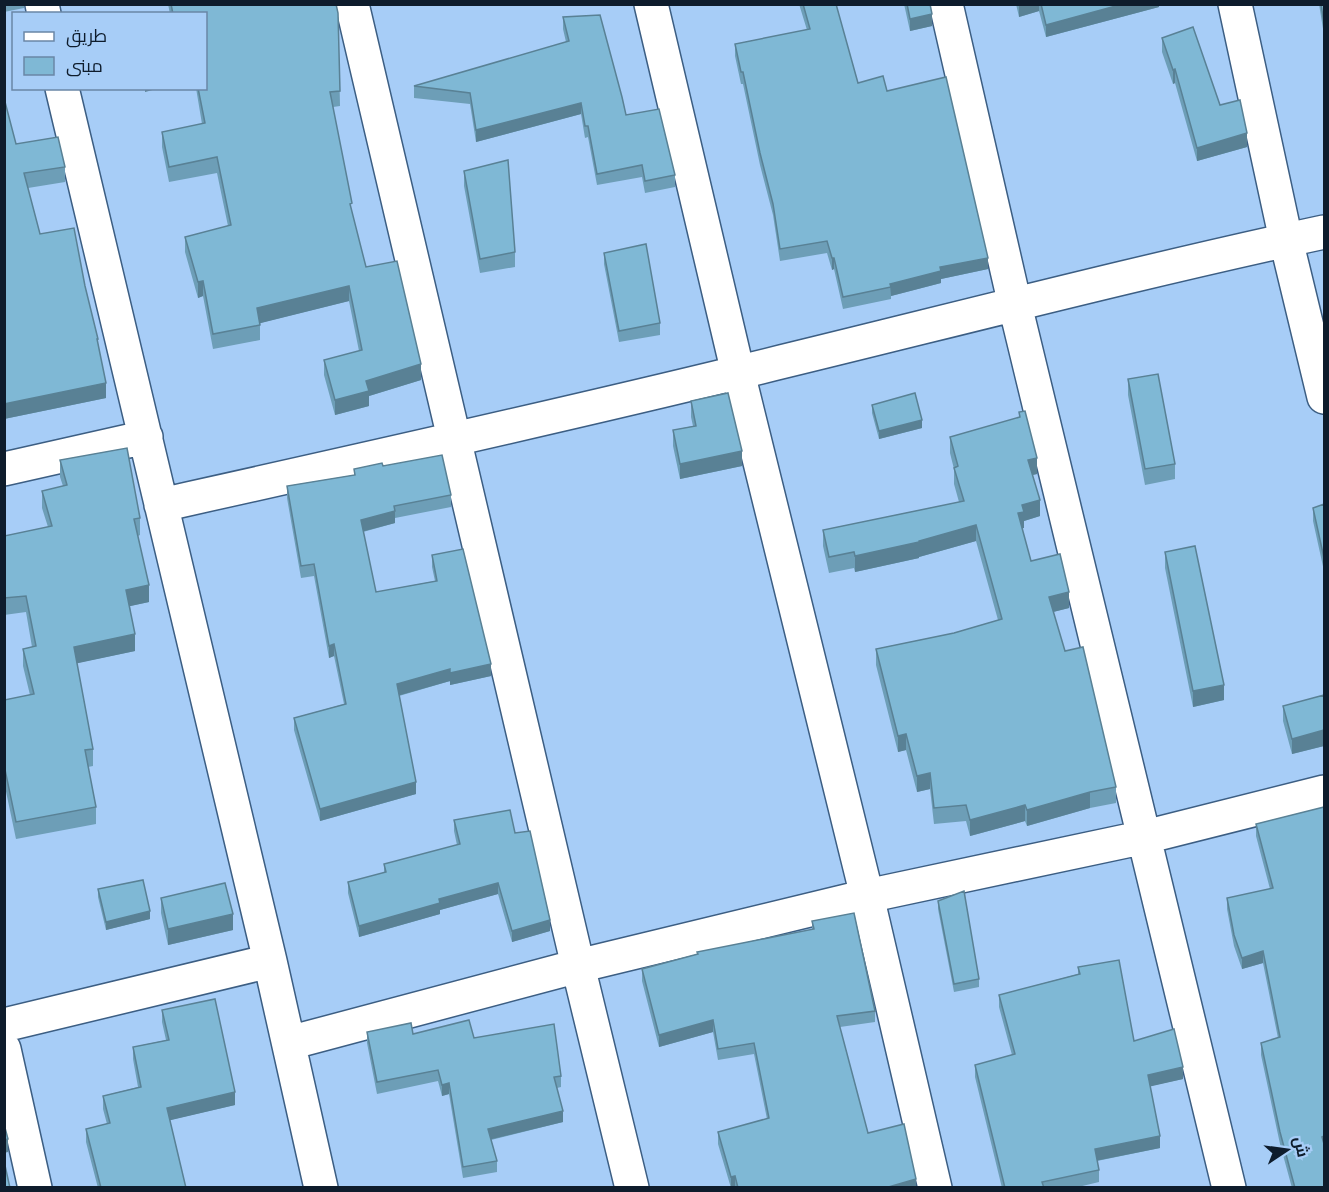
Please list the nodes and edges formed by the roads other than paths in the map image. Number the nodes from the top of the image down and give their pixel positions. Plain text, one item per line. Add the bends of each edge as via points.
1 (352, 4) edge
2 (651, 4) edge
3 (946, 4) edge
4 (1235, 4) edge
5 (62, 90) edge
6 (1324, 232) edge
7 (1286, 240) junction
8 (1015, 304) junction
9 (738, 373) junction
10 (1324, 397) edge
11 (146, 437) junction
12 (454, 439) junction
13 (4, 469) edge
14 (161, 505) junction
15 (1324, 792) edge
16 (1145, 837) junction
17 (867, 896) junction
18 (270, 961) junction
19 (578, 966) junction
20 (4, 1025) edge
21 (288, 1043) junction
22 (4, 1049) edge
23 (35, 1188) edge
24 (321, 1188) edge
25 (632, 1188) edge
26 (935, 1188) edge
27 (1229, 1188) edge

1 - 12 street
2 - 9 street
3 - 8 street
4 - 7 street
5 - 11 street
6 - 7 street
7 - 8 street
7 - 10 street
8 - 9 street
8 - 16 street
9 - 12 street
9 - 17 street
11 - 13 street
11 - 14 street
12 - 14 street
12 - 19 street
14 - 18 street
15 - 16 street
16 - 17 street
16 - 27 street
17 - 19 street
17 - 26 street
18 - 20 street
18 - 21 street
19 - 21 street
19 - 25 street
21 - 24 street
22 - 23 street

